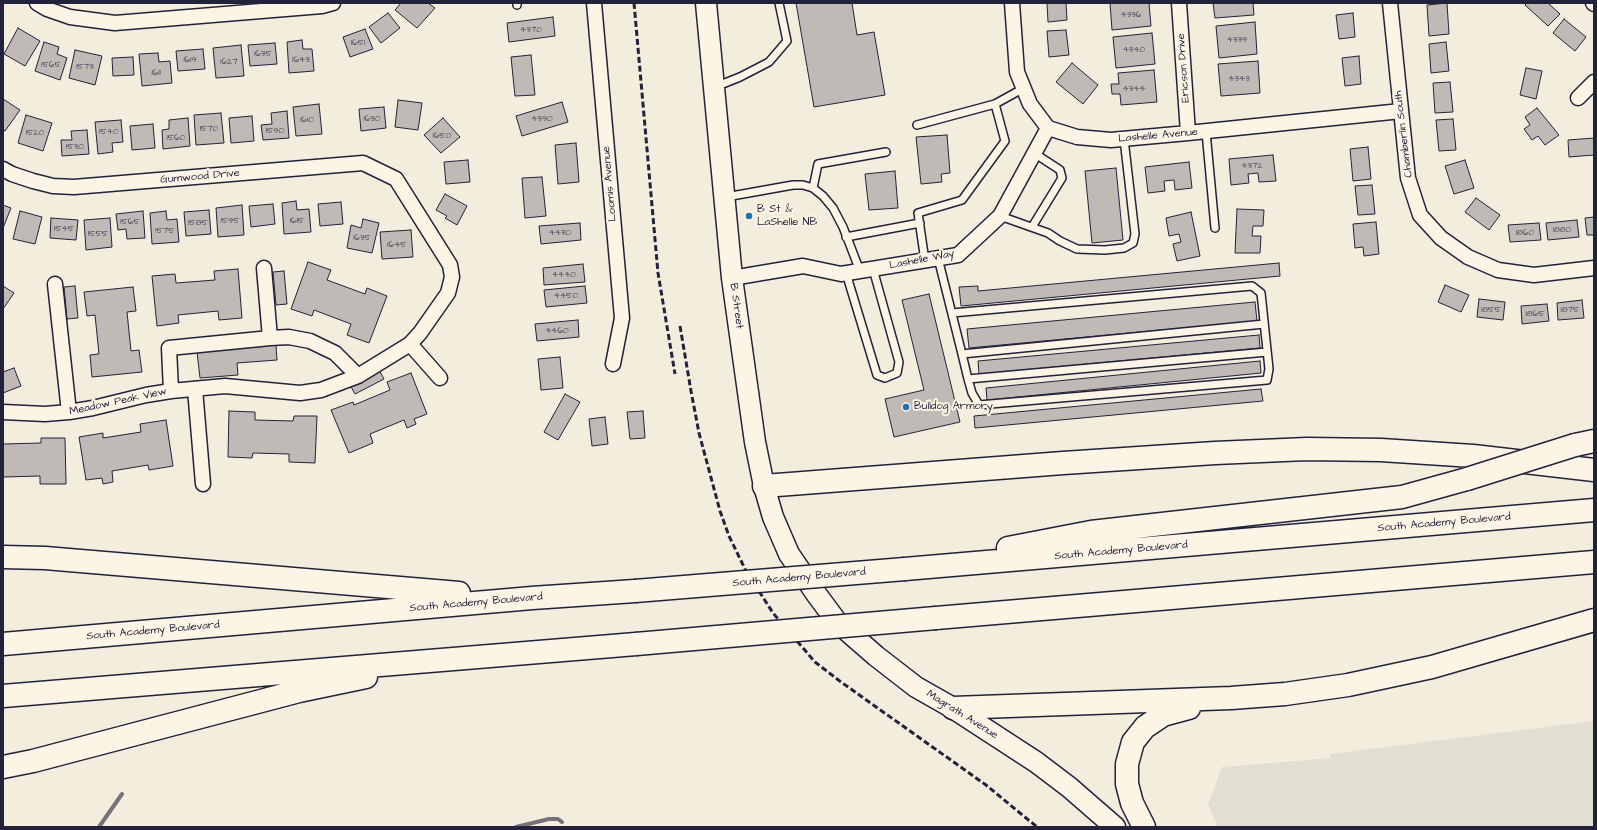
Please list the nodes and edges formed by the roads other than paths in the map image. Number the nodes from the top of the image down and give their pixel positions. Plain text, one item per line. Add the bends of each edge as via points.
1 (37, 3) edge
2 (333, 3) edge
3 (594, 3) edge
4 (706, 3) edge
5 (779, 3) edge
6 (1012, 3) edge
7 (1179, 3) edge
8 (1390, 3) edge
9 (1594, 82) edge
10 (713, 87) junction
11 (1024, 88) junction
12 (1578, 98) dead end
13 (995, 104) junction
14 (1401, 111) junction
15 (917, 125) dead end
16 (1048, 128) junction
17 (1206, 132) junction
18 (1188, 134) junction
19 (1124, 139) junction
20 (886, 152) dead end
21 (1034, 153) junction
22 (3, 169) edge
23 (396, 178) joint
24 (813, 188) junction
25 (724, 197) junction
26 (1000, 216) junction
27 (920, 223) junction
28 (1032, 228) junction
29 (1215, 228) dead end
30 (846, 237) junction
31 (931, 260) junction
32 (264, 268) dead end
33 (1594, 268) edge
34 (860, 271) junction
35 (732, 278) junction
36 (55, 284) dead end
37 (952, 312) junction
38 (1264, 324) junction
39 (270, 338) junction
40 (410, 344) junction
41 (1267, 352) junction
42 (962, 354) junction
43 (613, 364) dead end
44 (358, 376) junction
45 (440, 378) dead end
46 (968, 379) junction
47 (195, 389) junction
48 (171, 391) junction
49 (3, 412) edge
50 (69, 412) junction
51 (1584, 443) edge
52 (1594, 470) edge
53 (203, 484) dead end
54 (764, 486) junction
55 (1594, 510) edge
56 (3, 557) edge
57 (1594, 562) edge
58 (905, 569) junction
59 (817, 595) joint
60 (532, 598) junction
61 (1594, 620) edge
62 (1594, 628) edge
63 (1538, 636) junction
64 (3, 644) edge
65 (469, 657) junction
66 (3, 696) edge
67 (1231, 698) junction
68 (953, 708) junction
69 (3, 767) edge
70 (1115, 827) edge
71 (1144, 827) edge

1 - 2 street via 70,17 115,23
3 - 43 street, Loomis Avenue via 622,318
4 - 10 main road, B Street
5 - 10 lane via 787,41 769,62
6 - 11 street via 1017,72
7 - 18 street, Ericson Drive
8 - 14 street, Chamberlin South
9 - 12 street
10 - 25 main road, B Street
11 - 13 lane
11 - 16 street via 1030,104
13 - 15 lane
13 - 27 lane via 1005,141 962,200 918,213
14 - 17 street, Lashelle Avenue
14 - 33 street, Chamberlin South via 1408,178 1420,215 1441,238 1468,256 1498,270 1534,275
16 - 19 street, Lashelle Avenue via 1077,137
16 - 21 street, Lashelle Way
17 - 18 street, Lashelle Avenue
17 - 29 lane
18 - 19 street, Lashelle Avenue
19 - 28 lane via 1135,234 1133,243 1124,248 1077,249 1048,233
20 - 24 lane via 818,164
21 - 26 street, Lashelle Way
21 - 28 lane via 1060,170 1062,178
22 - 23 street, Gumwood Drive via 33,181 74,188 363,163
23 - 40 street, Meadow Peak View via 450,265 452,277 448,293
24 - 25 lane via 793,185
24 - 30 lane via 833,208
25 - 35 main road, B Street
26 - 28 lane
26 - 31 street, Lashelle Way via 958,255
27 - 30 lane
27 - 31 lane
30 - 34 lane
31 - 34 street, Lashelle Way
31 - 37 lane
32 - 39 street
34 - 34 lane via 877,375 885,378 897,373 899,362
34 - 35 street, Lashelle Way via 841,274 803,266
35 - 54 main road, B Street via 755,442
36 - 50 street
37 - 38 lane via 1252,286 1261,293
37 - 42 lane
38 - 41 lane
38 - 42 lane
39 - 44 street via 289,337 310,341 335,353
39 - 48 street via 169,348
40 - 44 street, Meadow Peak View
40 - 45 street
41 - 46 lane
41 - 46 lane via 1267,380 979,404
42 - 46 lane
44 - 47 street, Meadow Peak View via 321,390 300,393 225,386
47 - 48 street, Meadow Peak View
47 - 53 street
48 - 50 street, Meadow Peak View
49 - 50 street, Meadow Peak View
51 - 58 highway, bridge via 1402,497 1091,532
52 - 54 highway via 1465,456 1381,450 1307,449 1101,460
54 - 59 main road, B Street via 789,554
55 - 58 highway, South Academy Boulevard
56 - 60 highway via 44,558
57 - 65 highway, bridge
58 - 60 highway, South Academy Boulevard, bridge via 635,592
59 - 68 main road, Magrath Avenue via 837,622 876,656 916,687
60 - 64 highway, South Academy Boulevard
61 - 63 highway
62 - 63 highway
63 - 67 highway via 1432,667 1348,685
65 - 66 highway
65 - 69 highway via 299,691
67 - 68 highway
67 - 71 highway via 1163,715 1146,727 1133,742 1127,764 1128,784 1132,803
68 - 70 main road, Magrath Avenue via 1070,787

